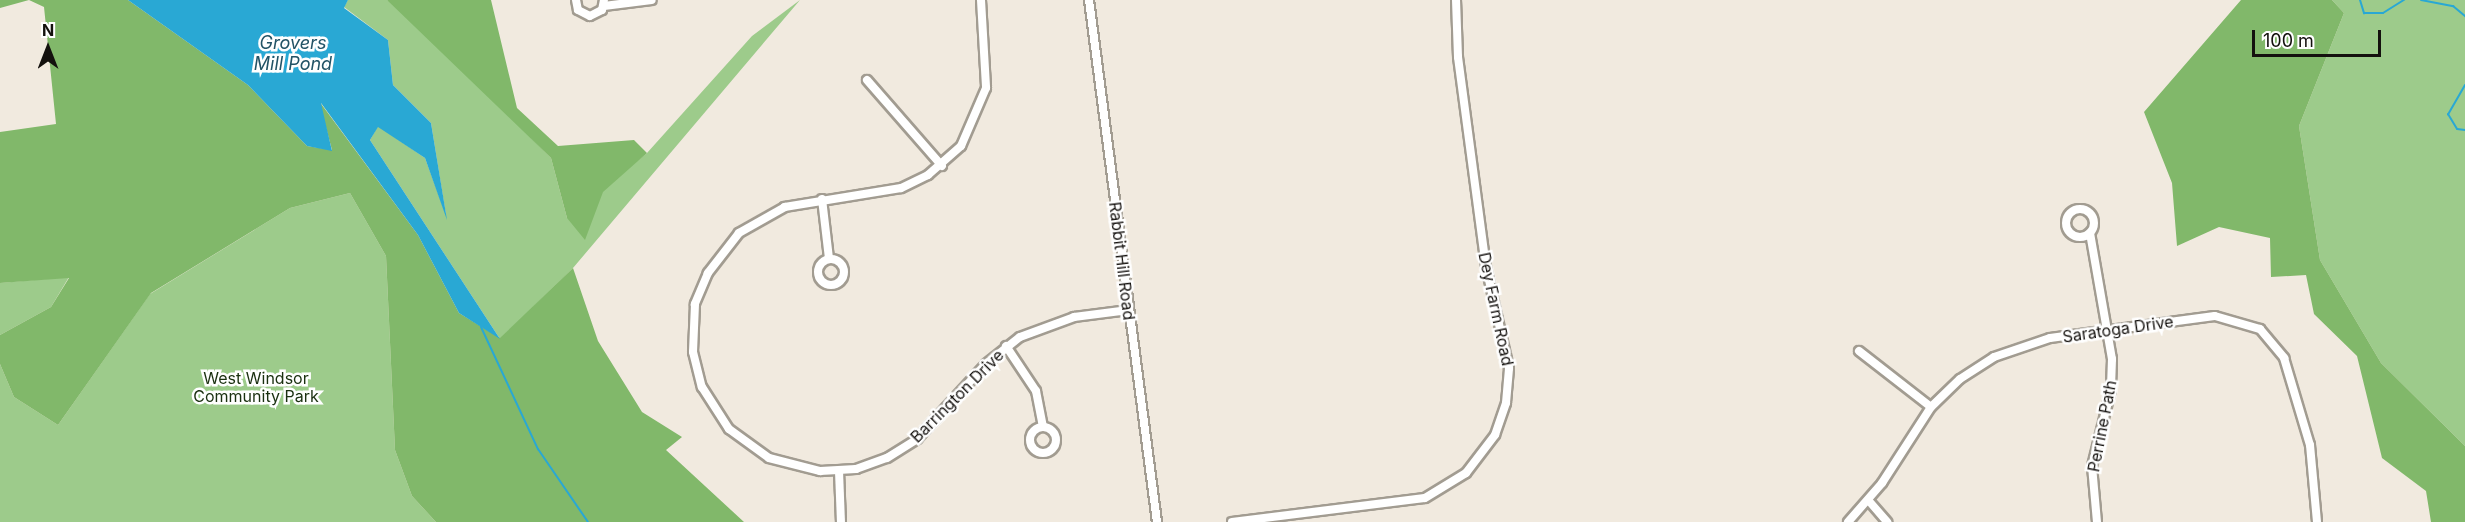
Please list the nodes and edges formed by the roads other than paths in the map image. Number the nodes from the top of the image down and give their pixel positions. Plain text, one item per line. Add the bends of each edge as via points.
1 (576, 0) edge
2 (652, 0) edge
3 (981, 0) edge
4 (1089, 0) edge
5 (1456, 0) edge
6 (604, 3) edge
7 (867, 80) dead end
8 (942, 166) junction
9 (822, 199) junction
10 (2090, 233) dead end
11 (829, 259) dead end
12 (1128, 310) junction
13 (2108, 330) junction
14 (1006, 346) junction
15 (1859, 351) dead end
16 (1931, 407) junction
17 (1043, 426) dead end
18 (839, 471) junction
19 (1869, 501) junction
20 (841, 522) edge
21 (1157, 522) edge
22 (1232, 522) edge
23 (1848, 522) edge
24 (1887, 522) edge
25 (2097, 522) edge
26 (2318, 522) edge

1 - 6 street via 585,15 598,14
2 - 6 street
3 - 8 street, Barrington Drive via 986,88 969,134
4 - 12 street, Rabbit Hill Road
5 - 22 street, Dey Farm Road via 1458,57 1484,257 1509,368 1506,403 1495,435 1466,473 1425,498
7 - 8 street
8 - 9 street, Barrington Drive via 901,188
9 - 11 street
9 - 18 street, Barrington Drive via 769,213 727,245 700,288 692,336 702,387 741,440 785,464
10 - 13 street, Perrine Path
12 - 14 street, Barrington Drive via 1054,322
12 - 21 street, Rabbit Hill Road
13 - 16 street, Saratoga Drive via 2013,348 1969,372
13 - 25 street, Perrine Path via 2111,390 2091,482
13 - 26 street, Saratoga Drive via 2215,316 2249,323 2270,337 2287,363 2310,445
14 - 17 street via 1036,391
14 - 18 street, Barrington Drive via 904,449 872,465
15 - 16 street
16 - 19 street, Saratoga Drive
18 - 20 street
19 - 23 street, Saratoga Drive
19 - 24 street

